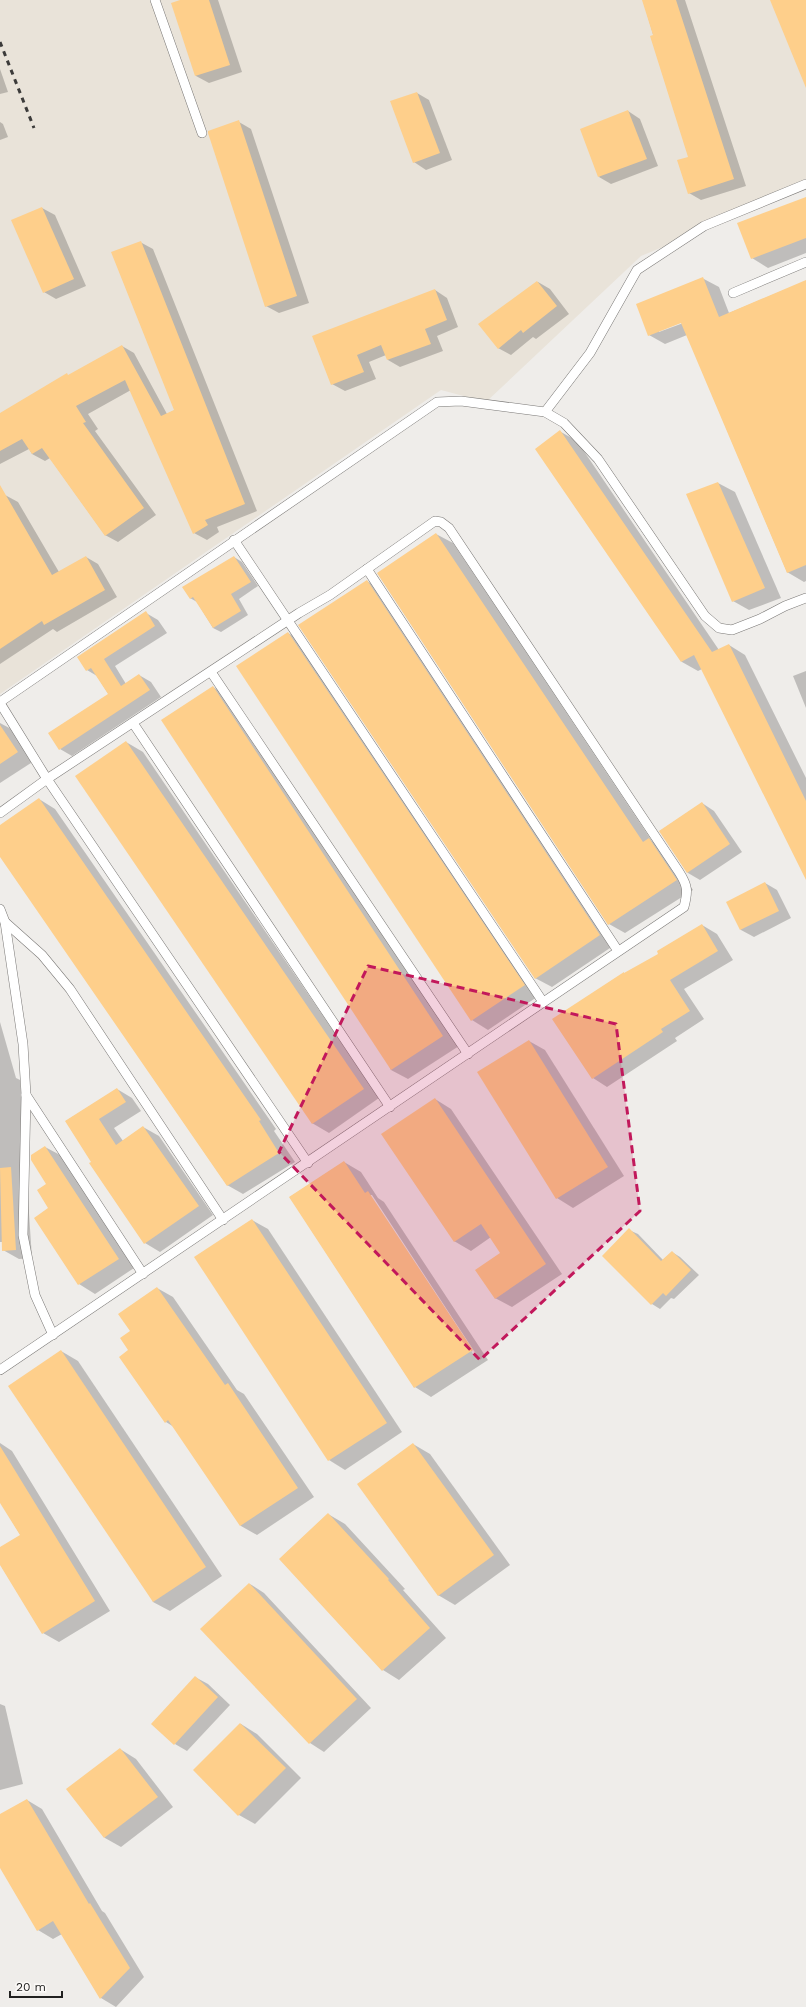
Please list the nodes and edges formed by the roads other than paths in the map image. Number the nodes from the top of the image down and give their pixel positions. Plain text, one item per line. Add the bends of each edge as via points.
1 (155, 0) edge
2 (202, 133) dead end
3 (806, 184) edge
4 (806, 262) edge
5 (733, 293) dead end
6 (545, 412) junction
7 (234, 540) junction
8 (366, 569) junction
9 (806, 598) edge
10 (289, 621) junction
11 (211, 672) junction
12 (0, 702) edge
13 (133, 723) junction
14 (47, 779) junction
15 (0, 812) edge
16 (0, 909) edge
17 (5, 922) junction
18 (618, 952) junction
19 (544, 1002) junction
20 (468, 1054) junction
21 (26, 1095) junction
22 (390, 1106) junction
23 (308, 1163) junction
24 (223, 1220) junction
25 (143, 1274) junction
26 (53, 1335) junction
27 (0, 1370) edge

1 - 2 lane
3 - 6 lane via 704,226 637,270 590,353
4 - 5 lane
6 - 7 lane via 461,401 437,402
6 - 9 lane via 564,423 598,459 705,616 719,628 732,630
7 - 10 lane
7 - 12 lane
8 - 10 lane
8 - 18 lane
8 - 18 lane via 435,521 449,528 680,872 688,894 684,907
10 - 11 lane
10 - 19 lane
11 - 13 lane
11 - 20 lane
12 - 14 lane
13 - 14 lane
13 - 22 lane
14 - 15 lane
14 - 23 lane
16 - 17 lane
17 - 21 lane via 23,1044
17 - 24 lane via 42,955 70,989
18 - 19 lane
19 - 20 lane
20 - 22 lane
21 - 25 lane
21 - 26 lane via 23,1235 35,1295
22 - 23 lane
23 - 24 lane
24 - 25 lane
25 - 26 lane
26 - 27 lane

